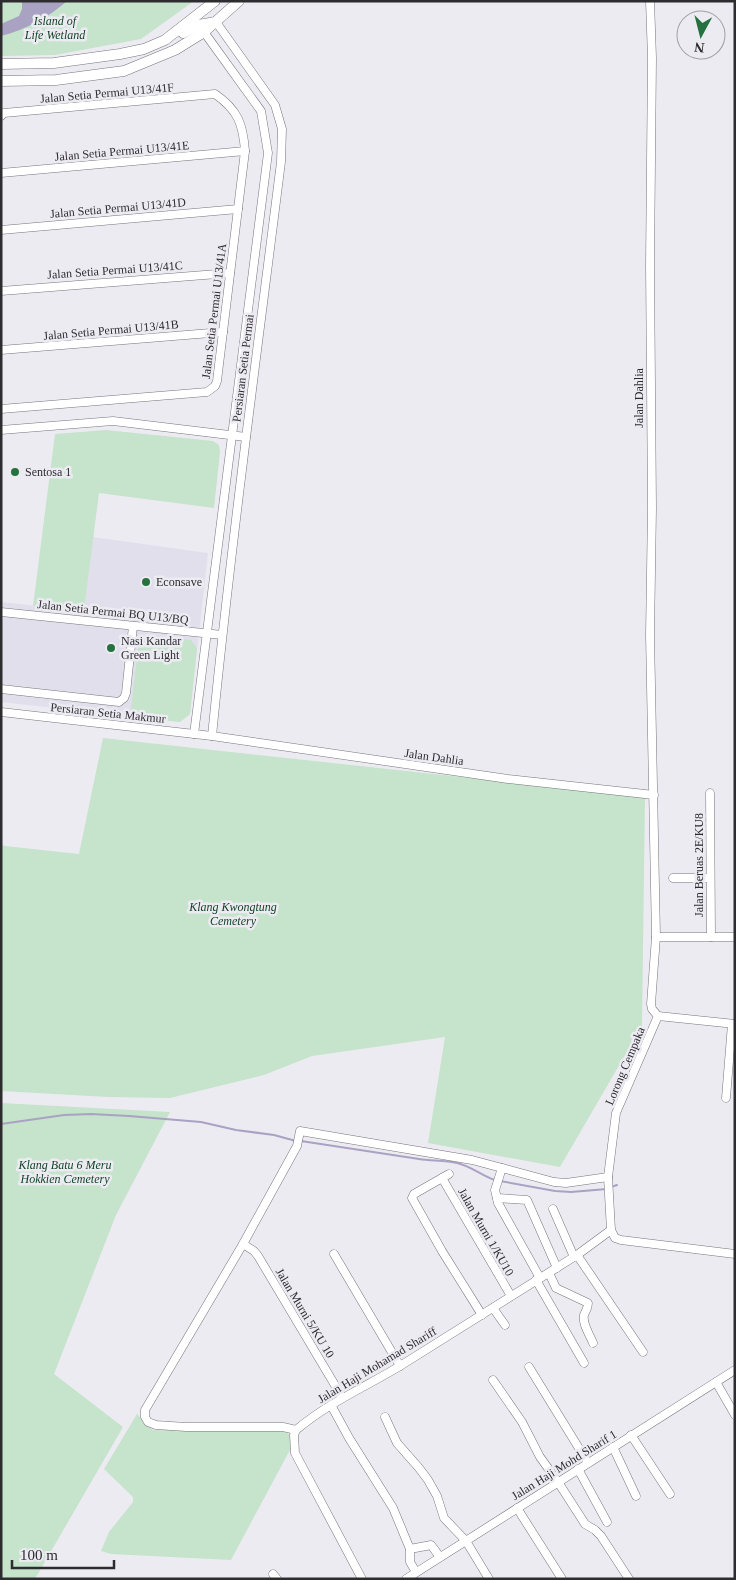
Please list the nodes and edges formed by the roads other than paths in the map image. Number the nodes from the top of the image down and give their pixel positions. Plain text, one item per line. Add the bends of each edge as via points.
1 (215, 1) edge
2 (224, 1) edge
3 (239, 1) edge
4 (650, 1) edge
5 (216, 22) junction
6 (204, 27) junction
7 (166, 40) junction
8 (1, 64) edge
9 (1, 81) edge
10 (215, 94) joint
11 (1, 116) edge
12 (245, 151) junction
13 (1, 173) edge
14 (238, 209) junction
15 (1, 230) edge
16 (230, 273) junction
17 (1, 291) edge
18 (223, 332) junction
19 (1, 350) edge
20 (1, 409) edge
21 (1, 430) edge
22 (231, 435) junction
23 (246, 437) junction
24 (1, 612) edge
25 (133, 626) junction
26 (206, 634) junction
27 (222, 635) junction
28 (1, 689) edge
29 (1, 712) edge
30 (194, 734) junction
31 (212, 736) junction
32 (710, 793) dead end
33 (654, 795) junction
34 (673, 878) dead end
35 (710, 878) junction
36 (656, 937) junction
37 (711, 937) junction
38 (735, 937) edge
39 (658, 1016) junction
40 (733, 1024) edge
41 (726, 1098) dead end
42 (499, 1175) junction
43 (608, 1184) junction
44 (497, 1198) junction
45 (553, 1209) dead end
46 (611, 1230) junction
47 (243, 1244) junction
48 (334, 1254) dead end
49 (735, 1254) edge
50 (576, 1256) junction
51 (557, 1268) junction
52 (549, 1273) junction
53 (538, 1279) junction
54 (511, 1296) junction
55 (493, 1308) junction
56 (482, 1314) junction
57 (505, 1326) dead end
58 (593, 1343) dead end
59 (642, 1352) dead end
60 (584, 1363) dead end
61 (400, 1366) junction
62 (529, 1367) dead end
63 (735, 1370) edge
64 (493, 1380) dead end
65 (716, 1382) junction
66 (342, 1397) junction
67 (331, 1405) junction
68 (735, 1415) edge
69 (386, 1417) dead end
70 (296, 1430) junction
71 (632, 1435) junction
72 (613, 1447) junction
73 (588, 1463) junction
74 (578, 1469) junction
75 (558, 1482) junction
76 (670, 1494) dead end
77 (636, 1496) dead end
78 (517, 1508) junction
79 (607, 1522) dead end
80 (466, 1541) junction
81 (410, 1549) junction
82 (440, 1557) junction
83 (416, 1572) junction
84 (362, 1579) edge
85 (406, 1579) edge
86 (489, 1579) edge
87 (562, 1579) edge
88 (629, 1579) edge

1 - 7 main road
2 - 6 main road via 208,16
3 - 5 main road
4 - 33 street, Jalan Dahlia via 650,635
5 - 6 main road
5 - 23 street, Persiaran Setia Permai via 275,105 282,130 281,162
6 - 7 main road via 198,25
6 - 9 main road via 175,50 124,71 56,80
6 - 22 street, Persiaran Setia Permai via 261,111 268,153
7 - 8 main road via 120,54 54,63
10 - 11 street, Jalan Setia Permai U13/41F via 4,113
10 - 12 street, Jalan Setia Permai U13/41A via 234,110 241,125
12 - 13 street, Jalan Setia Permai U13/41E
12 - 14 street, Jalan Setia Permai U13/41A
14 - 15 street, Jalan Setia Permai U13/41D
14 - 16 street, Jalan Setia Permai U13/41A
16 - 17 street, Jalan Setia Permai U13/41C
16 - 18 street, Jalan Setia Permai U13/41A
18 - 19 street, Jalan Setia Permai U13/41B
18 - 20 street, Jalan Setia Permai U13/41A via 216,386 207,392
21 - 22 street via 113,421
22 - 23 street
22 - 26 street, Persiaran Setia Permai
23 - 27 street, Persiaran Setia Permai
24 - 25 street, Jalan Setia Permai BQ U13/BQ
25 - 26 street, Jalan Setia Permai BQ U13/BQ
25 - 28 street via 126,693 119,702
26 - 27 street, Jalan Setia Permai BQ U13/BQ
26 - 30 street, Persiaran Setia Permai
27 - 31 street, Persiaran Setia Permai
29 - 30 street, Persiaran Setia Makmur
30 - 31 street, Persiaran Setia Makmur
31 - 33 street, Jalan Dahlia via 508,780
32 - 35 street, Jalan Beruas 2E/KU8
33 - 36 street, Jalan Dahlia
34 - 35 street
35 - 37 street, Jalan Beruas 2E/KU8
36 - 37 street
36 - 39 street, Jalan Dahlia via 651,1004
37 - 38 street
39 - 40 street
39 - 43 street, Lorong Cempaka via 616,1113
40 - 41 street
42 - 43 street
42 - 44 street via 495,1190
42 - 47 street via 472,1160 300,1131 298,1142
43 - 46 street, Lorong Cempaka
44 - 51 street via 527,1200
44 - 53 street
45 - 50 street
46 - 49 street via 615,1238 621,1240
46 - 50 street, Jalan Haji Mohamad Shariff
47 - 66 street, Jalan Murni 5/KU 10 via 258,1256
47 - 70 street via 148,1403 144,1417 156,1426 283,1427
48 - 61 street
50 - 51 street, Jalan Haji Mohamad Shariff
50 - 59 street
51 - 52 street, Jalan Haji Mohamad Shariff
52 - 53 street, Jalan Haji Mohamad Shariff
52 - 58 street via 556,1288 588,1303 584,1317
53 - 54 street, Jalan Haji Mohamad Shariff
53 - 60 street
54 - 55 street, Jalan Haji Mohamad Shariff
54 - 56 street, Jalan Murni 1/KU10 via 445,1176 414,1194 412,1198 442,1251
55 - 56 street, Jalan Haji Mohamad Shariff
55 - 57 street
56 - 61 street, Jalan Haji Mohamad Shariff
61 - 66 street, Jalan Haji Mohamad Shariff
62 - 73 street
63 - 65 street, Jalan Haji Mohd Sharif 1
64 - 75 street
65 - 68 street
65 - 71 street, Jalan Haji Mohd Sharif 1
66 - 67 street, Jalan Haji Mohamad Shariff
67 - 70 street, Jalan Haji Mohamad Shariff
67 - 81 street via 390,1502
69 - 80 street via 397,1443 428,1480 444,1518
70 - 84 street via 295,1454
71 - 72 street, Jalan Haji Mohd Sharif 1
71 - 76 street
72 - 73 street, Jalan Haji Mohd Sharif 1
72 - 77 street
73 - 74 street, Jalan Haji Mohd Sharif 1
74 - 75 street, Jalan Haji Mohd Sharif 1
74 - 79 street
75 - 78 street, Jalan Haji Mohd Sharif 1
75 - 88 street via 585,1524 601,1536
78 - 80 street, Jalan Haji Mohd Sharif 1
78 - 87 street
80 - 82 street, Jalan Haji Mohd Sharif 1
80 - 86 street
81 - 82 street via 431,1545
81 - 83 street via 410,1562
82 - 83 street, Jalan Haji Mohd Sharif 1
83 - 85 street, Jalan Haji Mohd Sharif 1

